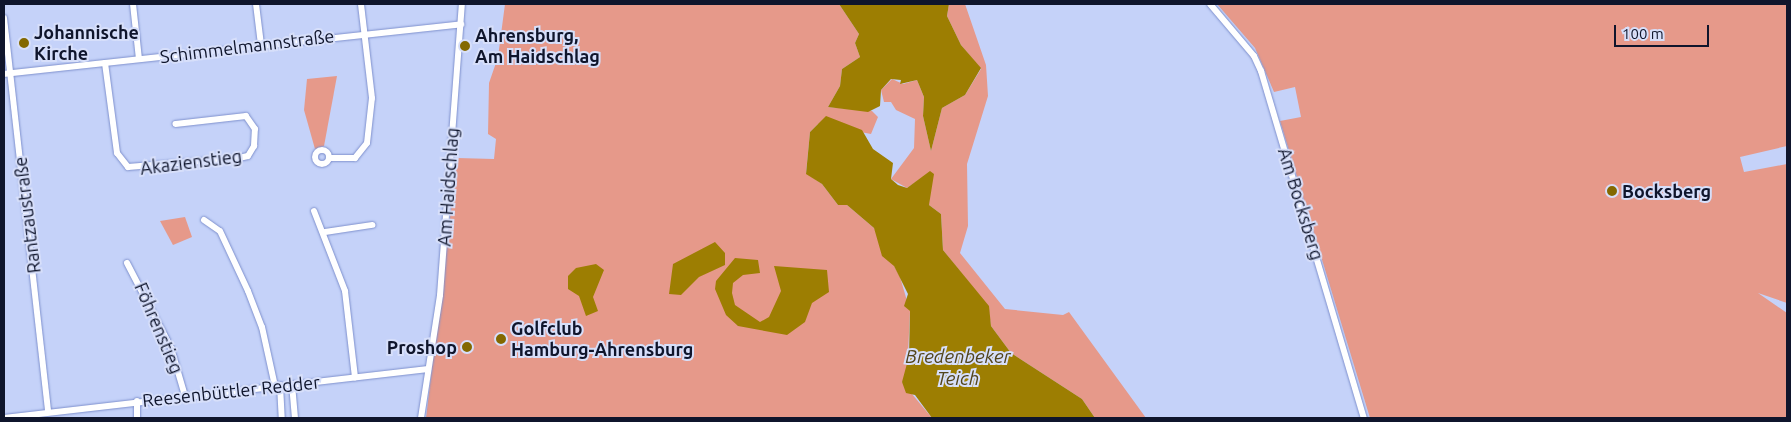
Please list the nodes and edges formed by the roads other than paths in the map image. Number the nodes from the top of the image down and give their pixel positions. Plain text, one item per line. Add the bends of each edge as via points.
1 (133, 4) edge
2 (256, 4) edge
3 (361, 4) edge
4 (462, 4) edge
5 (1210, 4) edge
6 (4, 18) edge
7 (461, 24) junction
8 (365, 32) junction
9 (261, 45) junction
10 (139, 59) junction
11 (105, 63) junction
12 (7, 74) edge
13 (175, 124) dead end
14 (329, 158) dead end
15 (314, 211) dead end
16 (204, 220) dead end
17 (372, 225) dead end
18 (325, 232) junction
19 (128, 263) dead end
20 (428, 369) junction
21 (355, 377) junction
22 (292, 384) junction
23 (277, 386) junction
24 (185, 396) junction
25 (137, 401) junction
26 (48, 412) junction
27 (4, 418) edge
28 (137, 418) edge
29 (282, 418) edge
30 (294, 418) edge
31 (421, 418) edge
32 (1364, 418) edge

1 - 10 street
2 - 9 street
3 - 8 street
4 - 7 street, Am Haidschlag
5 - 32 street, Am Bocksberg via 1254,56 1261,71
6 - 12 street, Rantzaustraße
7 - 8 street, Schimmelmannstraße
7 - 20 street, Am Haidschlag via 440,295
8 - 9 street, Schimmelmannstraße
8 - 14 street via 372,98 367,143 359,156
9 - 10 street, Schimmelmannstraße
10 - 11 street, Schimmelmannstraße
11 - 12 street, Schimmelmannstraße
11 - 13 street, Akazienstieg via 117,153 128,168 239,158 248,156 254,146 255,129 246,116
12 - 26 street, Rantzaustraße
15 - 18 street
16 - 23 street via 220,232 248,291 262,327
17 - 18 street
18 - 21 street via 346,291
19 - 24 street, Föhrenstieg via 171,348
20 - 21 street, Reesenbüttler Redder
20 - 31 street, Am Haidschlag
21 - 22 street, Reesenbüttler Redder
22 - 23 street, Reesenbüttler Redder
22 - 30 street
23 - 24 street, Reesenbüttler Redder
23 - 29 street
24 - 25 street, Reesenbüttler Redder
25 - 26 street, Reesenbüttler Redder
25 - 28 street
26 - 27 street, Reesenbüttler Redder

